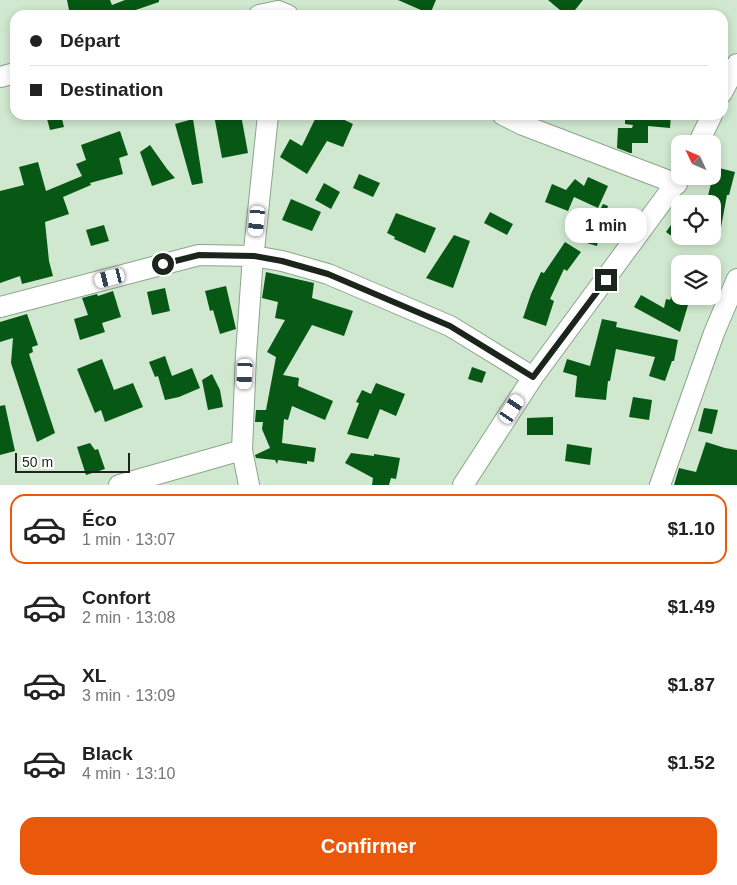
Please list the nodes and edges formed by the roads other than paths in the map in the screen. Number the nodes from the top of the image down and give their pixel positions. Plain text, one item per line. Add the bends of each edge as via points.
1 (737, 64) edge
2 (728, 81) edge
3 (268, 120) edge
4 (513, 120) edge
5 (710, 120) edge
6 (702, 135) edge
7 (671, 177) edge
8 (675, 185) edge
9 (254, 256) junction
10 (737, 280) edge
11 (0, 307) edge
12 (533, 377) junction
13 (242, 450) junction
14 (119, 485) edge
15 (249, 485) edge
16 (463, 485) edge
17 (660, 485) edge

1 - 2 street
3 - 9 street
4 - 7 street
5 - 6 street
8 - 12 street
9 - 11 street via 199,255
9 - 12 street via 337,277 450,326
9 - 13 street
10 - 17 street via 714,333
12 - 16 street
13 - 14 street
13 - 15 street

